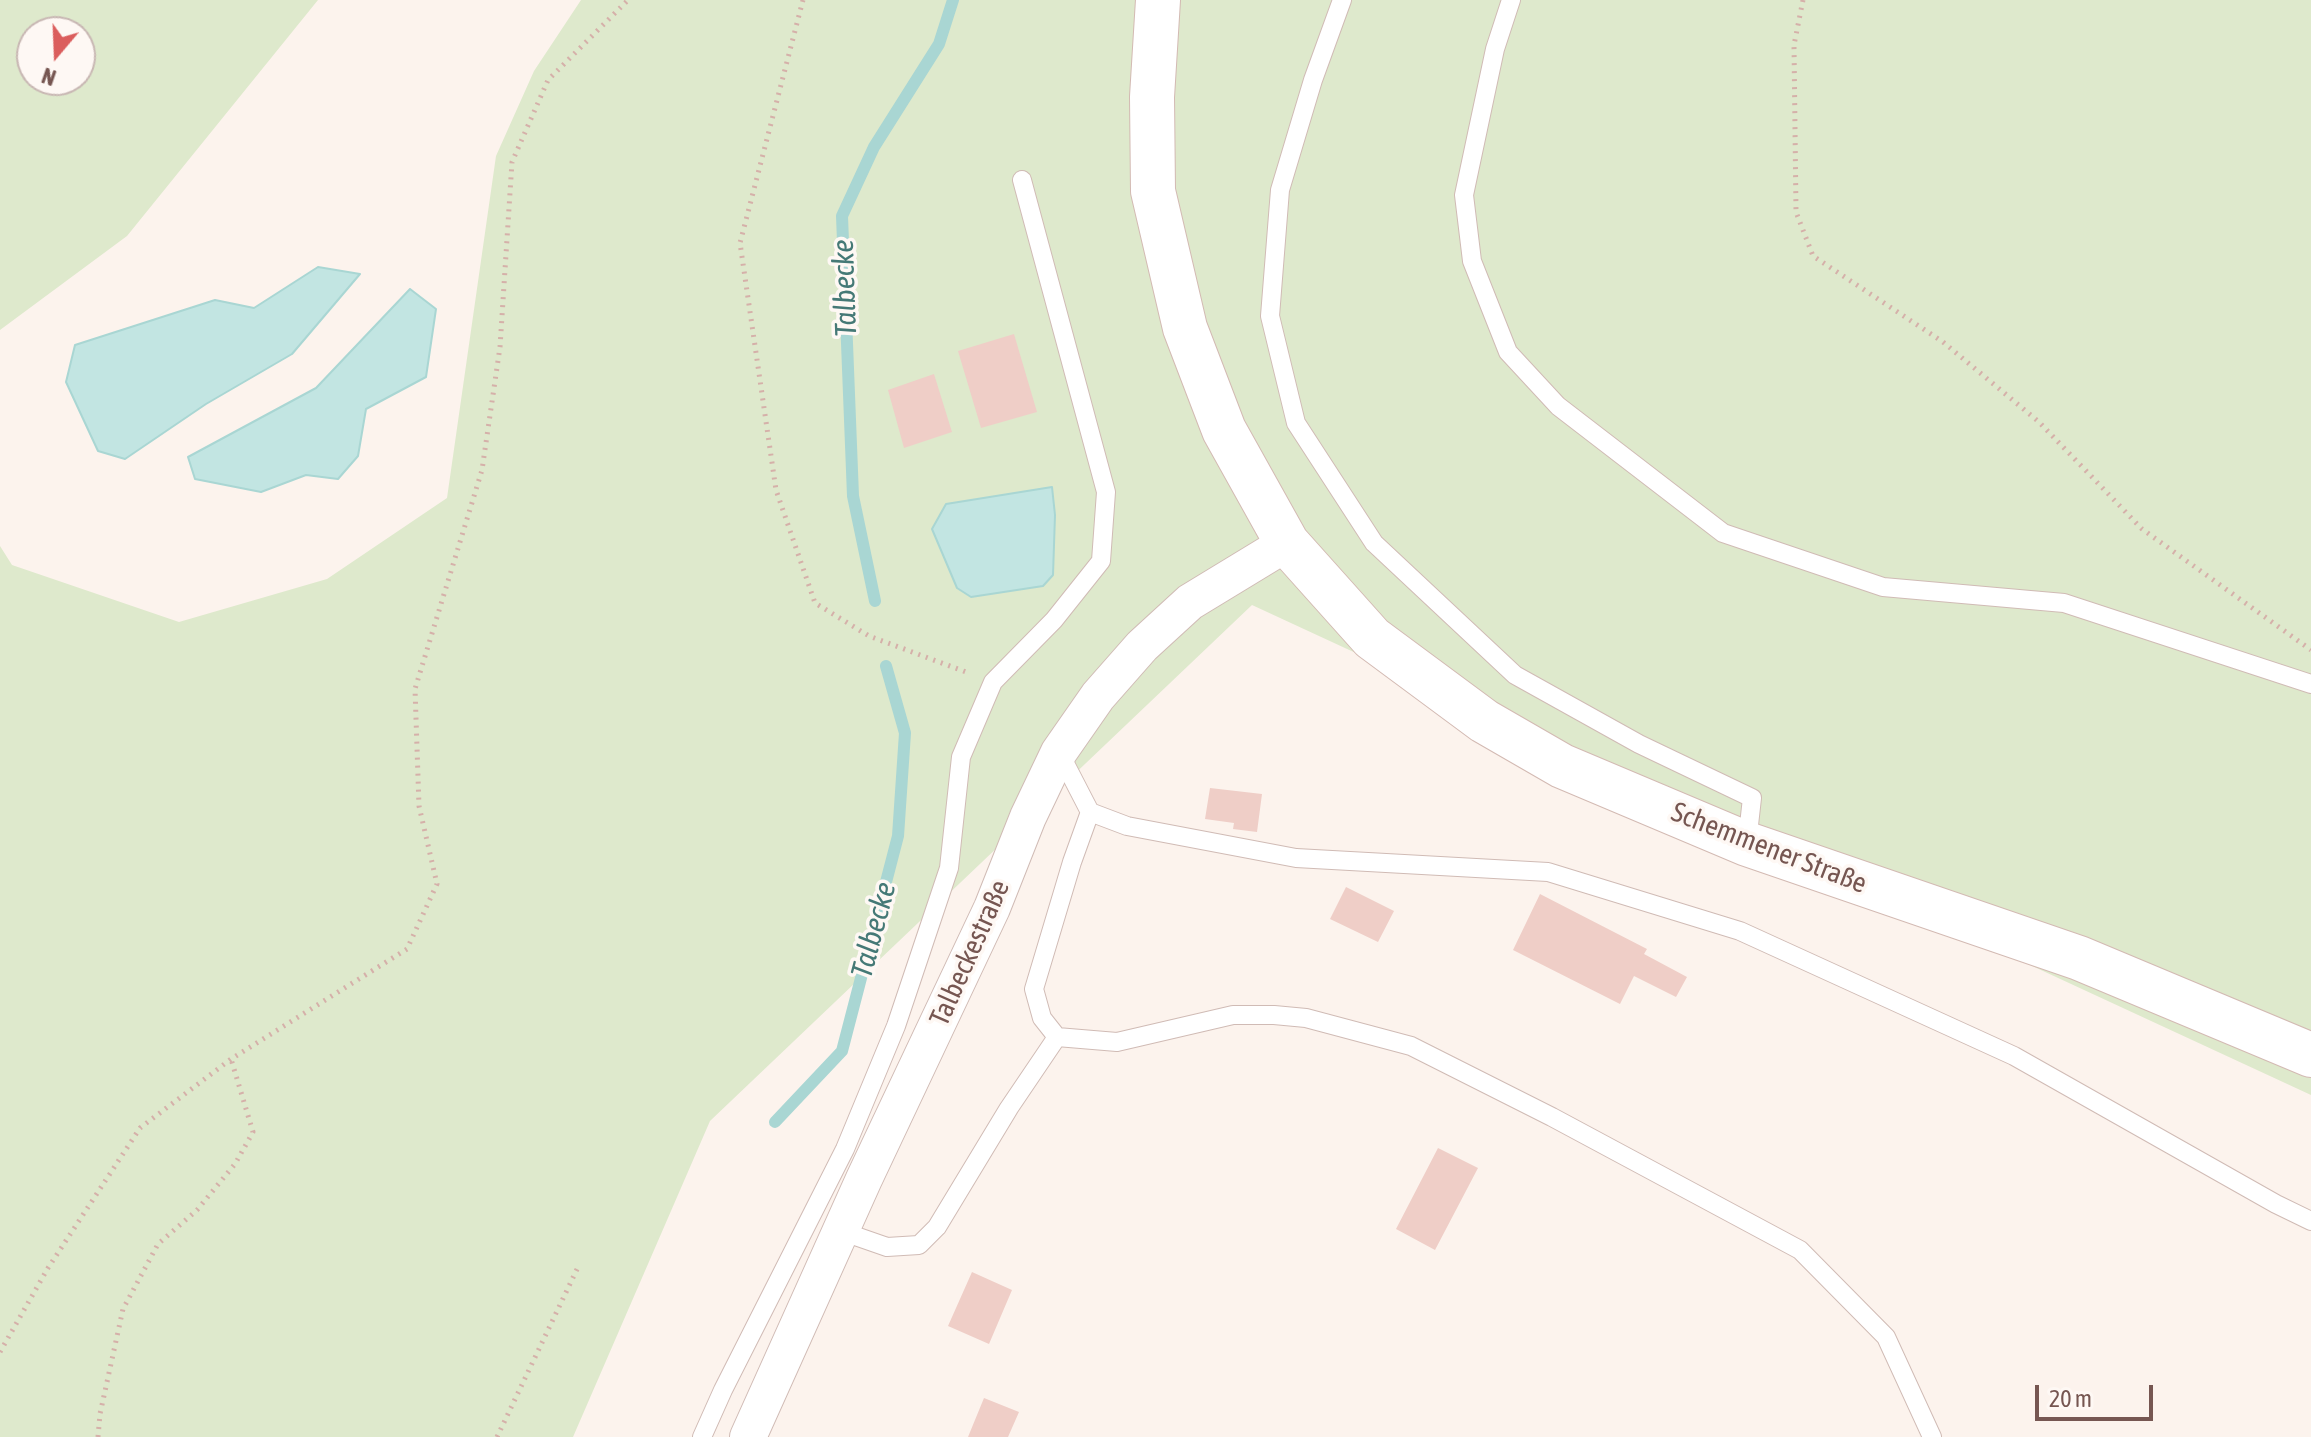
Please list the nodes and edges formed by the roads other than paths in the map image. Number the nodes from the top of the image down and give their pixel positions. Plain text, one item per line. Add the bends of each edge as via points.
1 (1158, 0) edge
2 (1342, 0) edge
3 (1511, 0) edge
4 (1022, 180) dead end
5 (1287, 543) junction
6 (2311, 684) edge
7 (1059, 752) junction
8 (1090, 812) junction
9 (1747, 844) junction
10 (1057, 1037) junction
11 (2311, 1055) edge
12 (2311, 1221) edge
13 (841, 1231) junction
14 (702, 1437) edge
15 (748, 1437) edge
16 (1932, 1437) edge

1 - 5 main road, Schemmener Straße via 1153,191 1174,282 1185,328 1224,430
2 - 9 lane via 1280,190 1270,316 1296,423 1374,543 1515,675 1639,744 1752,798
3 - 6 lane via 1495,49 1464,195 1472,261 1508,352 1558,406 1723,533 1883,587 2064,603
4 - 14 lane via 1106,492 1101,561 1054,620 993,682 961,757 949,868 896,1026 845,1149
5 - 7 street, Talbeckestraße via 1190,602 1098,696
5 - 9 main road, Schemmener Straße via 1372,638 1484,721 1562,766
7 - 8 lane
7 - 13 street, Talbeckestraße
8 - 10 lane via 1034,989 1042,1018
8 - 12 lane via 1127,826 1296,858 1548,872 1740,931 2014,1056
9 - 11 main road, Schemmener Straße via 2079,958
10 - 13 lane via 937,1227 919,1245 887,1247
10 - 16 lane via 1117,1042 1233,1015 1274,1015 1306,1018 1411,1046 1800,1250 1886,1337
13 - 15 street, Talbeckestraße

